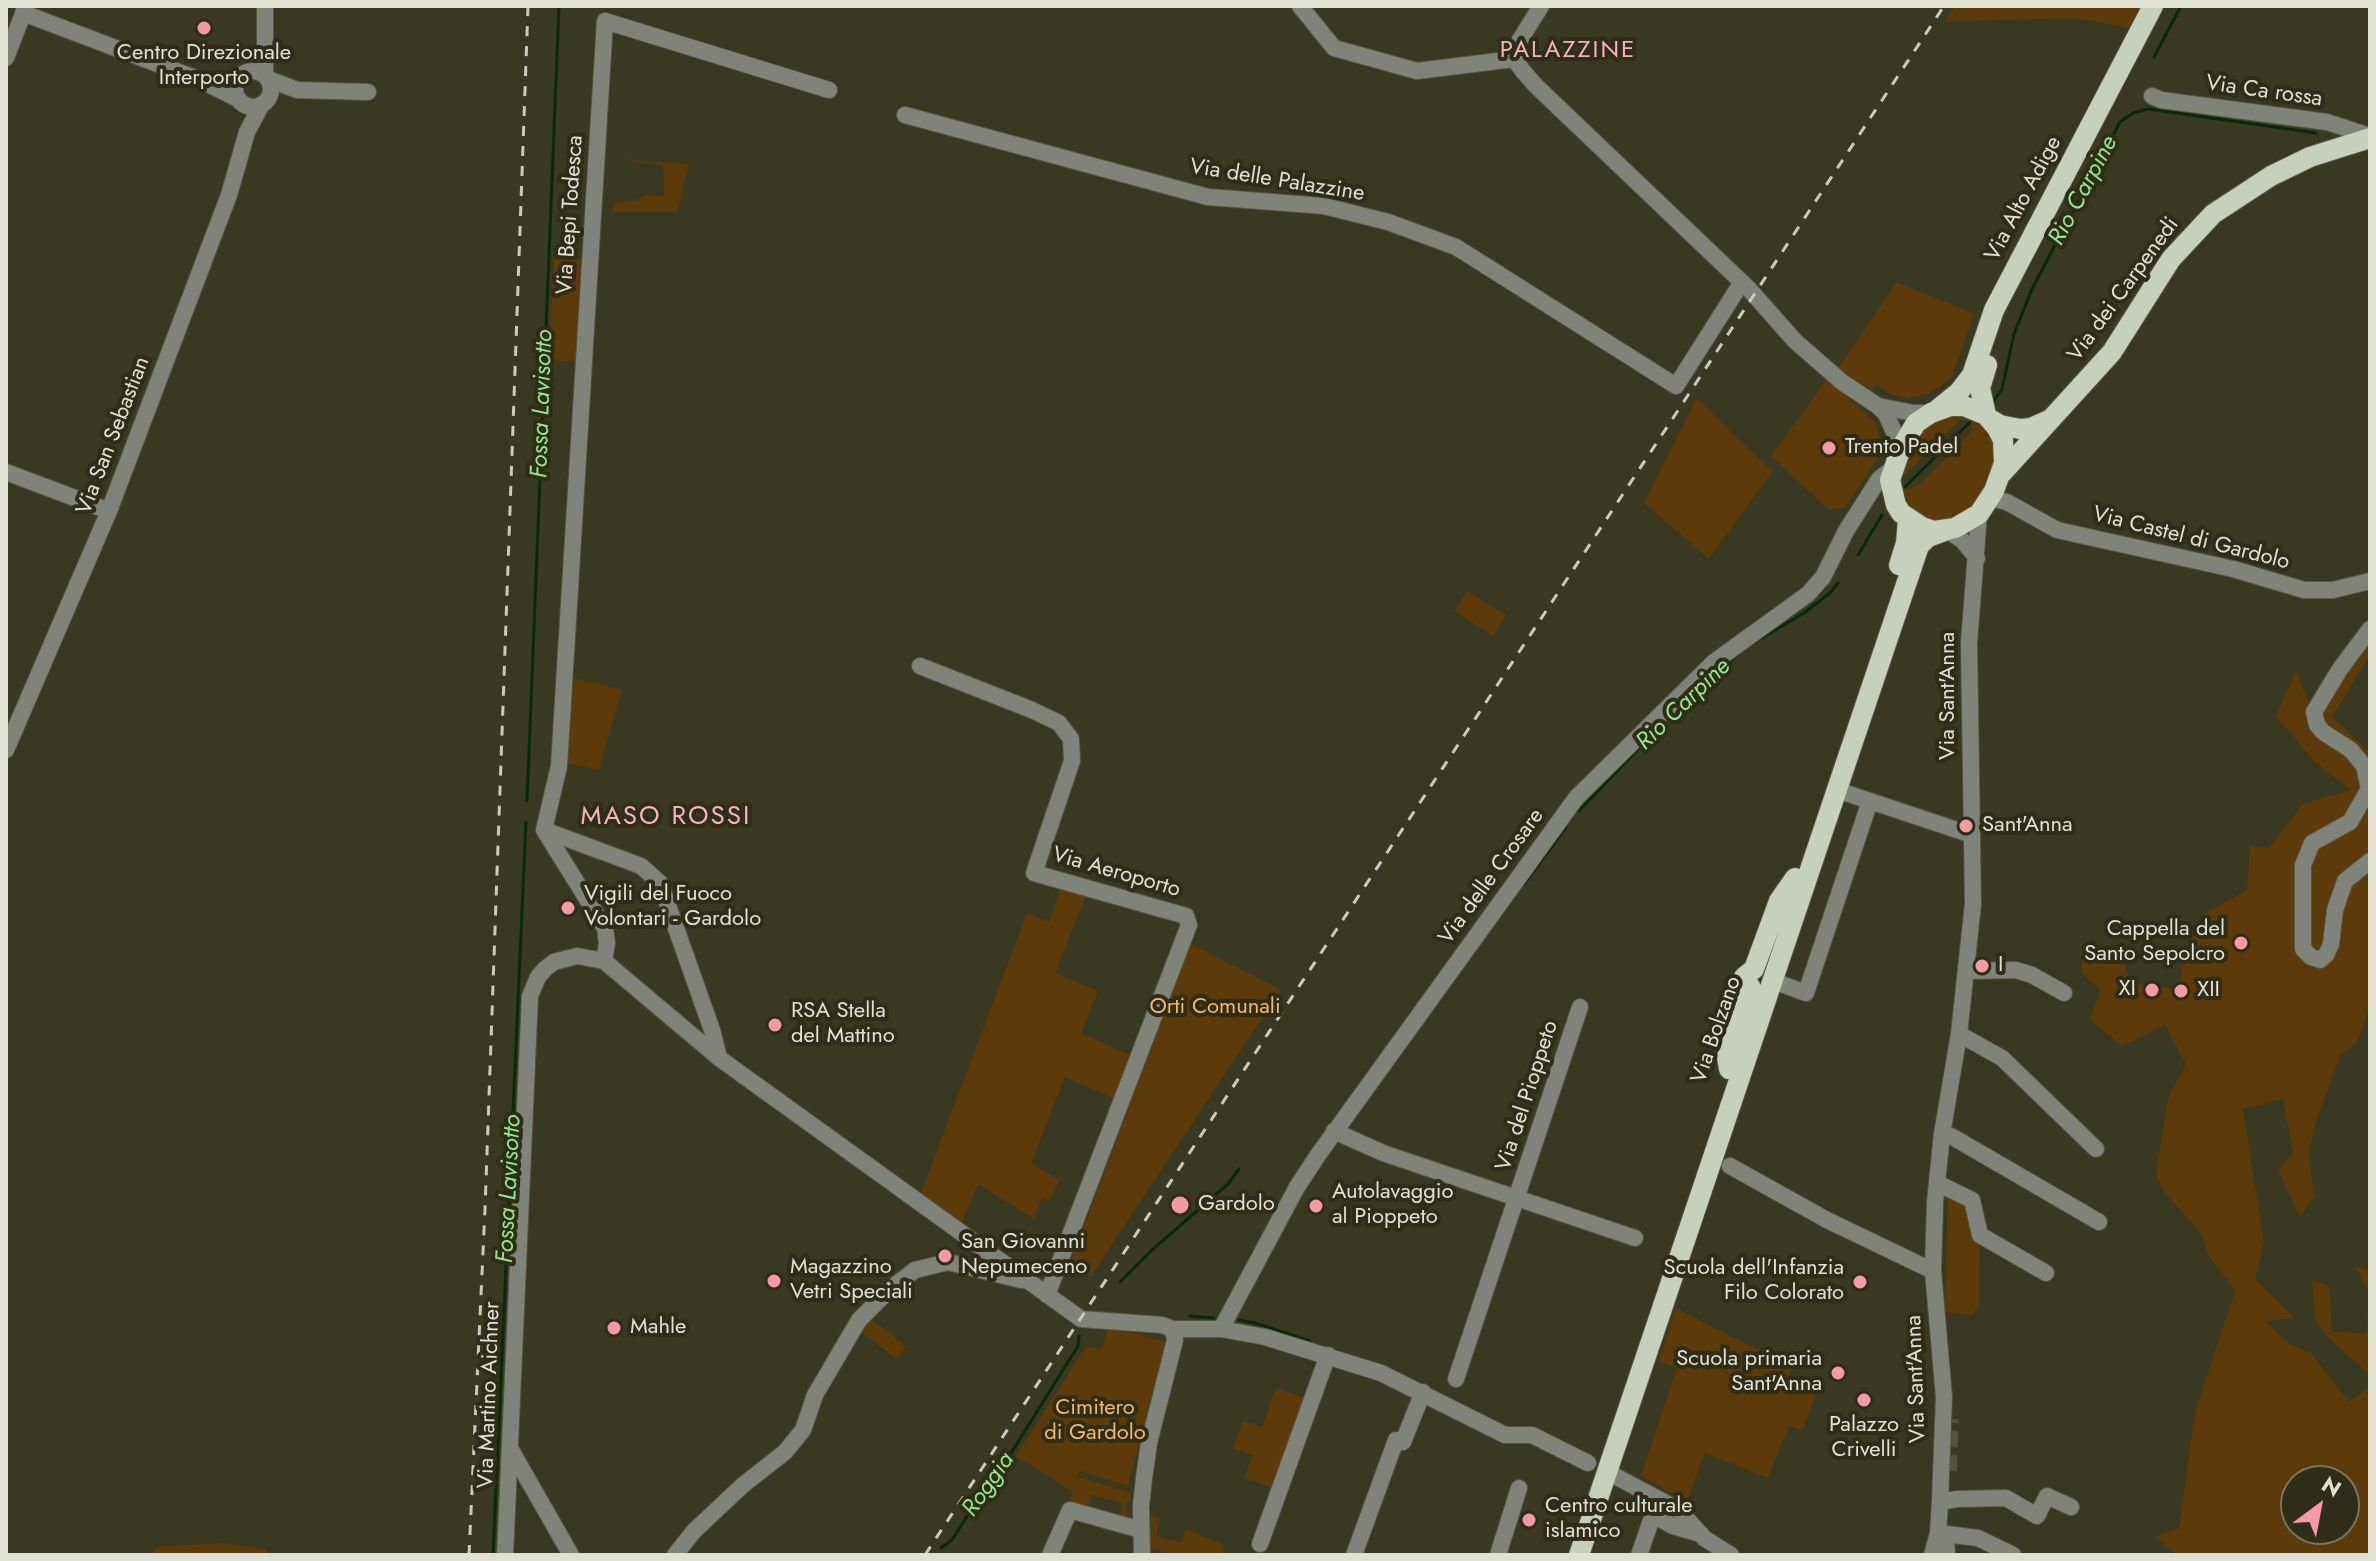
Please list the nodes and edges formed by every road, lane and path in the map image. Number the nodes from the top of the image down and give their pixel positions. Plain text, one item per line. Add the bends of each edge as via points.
1 (265, 6) edge
2 (1300, 6) edge
3 (1541, 6) edge
4 (2153, 6) edge
5 (2165, 6) edge
6 (24, 10) edge
7 (263, 43) junction
8 (6, 58) edge
9 (1514, 59) junction
10 (245, 73) junction
11 (266, 77) junction
12 (200, 80) junction
13 (297, 90) junction
14 (829, 90) dead end
15 (368, 92) dead end
16 (2152, 96) dead end
17 (240, 101) junction
18 (264, 103) junction
19 (905, 115) dead end
20 (247, 132) junction
21 (2370, 137) edge
22 (1742, 282) junction
23 (1878, 406) junction
24 (1934, 411) junction
25 (1988, 417) junction
26 (2052, 419) junction
27 (1901, 448) junction
28 (1893, 468) junction
29 (6, 472) edge
30 (1995, 493) junction
31 (1862, 506) junction
32 (109, 511) junction
33 (1902, 512) junction
34 (1947, 530) junction
35 (1977, 558) junction
36 (2370, 581) edge
37 (1911, 611) dead end
38 (2370, 629) edge
39 (920, 666) dead end
40 (1873, 684) junction
41 (6, 750) edge
42 (1837, 790) junction
43 (1870, 801) junction
44 (544, 830) junction
45 (1972, 835) junction
46 (2370, 861) edge
47 (604, 961) junction
48 (1966, 971) junction
49 (1773, 981) junction
50 (2064, 993) dead end
51 (1580, 1007) dead end
52 (1959, 1034) junction
53 (719, 1058) junction
54 (1334, 1131) junction
55 (1942, 1134) junction
56 (2096, 1149) dead end
57 (1730, 1166) dead end
58 (1937, 1183) junction
59 (1517, 1198) junction
60 (2099, 1222) dead end
61 (1635, 1238) dead end
62 (1933, 1271) junction
63 (2046, 1273) dead end
64 (1026, 1281) junction
65 (1047, 1295) junction
66 (1173, 1329) junction
67 (1221, 1329) junction
68 (1328, 1355) junction
69 (1456, 1379) dead end
70 (1423, 1392) junction
71 (511, 1450) junction
72 (1588, 1463) dead end
73 (1615, 1476) dead end
74 (1519, 1488) dead end
75 (1940, 1502) junction
76 (2071, 1507) dead end
77 (1141, 1530) junction
78 (1701, 1534) junction
79 (1944, 1542) edge
80 (1260, 1544) dead end
81 (505, 1555) edge
82 (571, 1555) edge
83 (675, 1555) edge
84 (1050, 1555) edge
85 (1142, 1555) edge
86 (1354, 1555) edge
87 (1498, 1555) edge
88 (1566, 1555) edge
89 (1579, 1555) edge
90 (1639, 1555) edge
91 (1731, 1555) edge
92 (1932, 1555) edge
93 (2013, 1555) edge

1 - 7 street, Via San Sebastian
2 - 9 street via 1334,48 1417,71
3 - 9 street
4 - 24 main road, Via Alto Adige via 1994,310 1972,375
5 - 25 main road, Via Alto Adige via 2013,297 1980,388
6 - 8 street
6 - 12 street
7 - 10 street, Via San Sebastian
7 - 11 street, Via San Sebastian
9 - 22 street
10 - 11 street via 256,71
10 - 12 street
10 - 17 street, Via San Sebastian via 236,83
11 - 13 street
11 - 18 street, Via San Sebastian via 270,91
12 - 17 street
13 - 15 street
13 - 18 street
14 - 44 street, Via Bepi Todesca via 605,21 559,766
16 - 21 street, Via Ca rossa via 2327,122
17 - 18 street via 252,107
17 - 20 street, Via San Sebastian
18 - 20 street, Via San Sebastian
19 - 22 street, Via delle Palazzine via 1208,197 1324,206 1388,222 1456,247 1676,386
20 - 32 street, Via San Sebastian via 224,209
21 - 26 main road, Via dei Carpenedi via 2297,163 2213,214 2171,259 2112,352
22 - 23 street via 1795,341
23 - 24 street
23 - 27 street
24 - 25 main road via 1964,406
24 - 27 main road via 1916,423
25 - 26 main road via 2020,429
25 - 30 main road via 2005,453
26 - 30 main road, Via dei Carpenedi
27 - 28 main road
28 - 31 street, Via delle Crosare
28 - 33 main road via 1890,480
29 - 32 street
30 - 34 main road via 1972,520
30 - 35 street, Via Sant'Anna
30 - 36 street, Via Castel di Gardolo via 2057,530 2304,590
31 - 33 street
31 - 54 street, Via delle Crosare via 1808,594 1714,662 1576,798
32 - 41 street, Via San Sebastian
33 - 34 main road via 1922,527
33 - 88 main road, Via Bolzano via 1906,543 1795,878 1779,901 1754,969 1744,977 1751,988 1727,1057 1729,1069
34 - 35 street
34 - 40 main road, Via Bolzano via 1919,546
35 - 45 street, Via Sant'Anna via 1969,643
37 - 40 main road via 1887,668
38 - 46 street via 2314,712 2323,732 2351,750 2364,766 2369,789 2350,822 2312,843 2303,865 2303,949 2311,957 2320,960 2326,955 2345,881
39 - 65 street, Via Aeroporto via 1059,723 1071,739 1072,761 1034,873 1186,916 1189,925
40 - 42 main road, Via Bolzano
42 - 43 street
42 - 49 main road, Via Bolzano
43 - 45 street
43 - 49 street, Via Bolzano via 1806,993
44 - 47 street via 605,928
44 - 53 street via 641,866 660,883
45 - 48 street, Via Sant'Anna via 1973,904
47 - 53 street
47 - 71 street, Via Martino Aichner via 577,956 554,962 538,977 530,996
48 - 50 street via 2016,970
48 - 52 street, Via Sant'Anna
49 - 89 main road, Via Bolzano
51 - 59 street, Via del Pioppeto
52 - 55 street, Via Sant'Anna
52 - 56 street via 2002,1058
53 - 64 street
54 - 59 street, Via del Pioppeto
54 - 67 street, Via delle Crosare via 1297,1187
55 - 58 street, Via Sant'Anna
55 - 60 street
57 - 62 street
58 - 62 street, Via Sant'Anna
58 - 63 street via 1972,1200 1980,1235
59 - 61 street, Via del Pioppeto
59 - 69 street, Via del Pioppeto
62 - 75 street, Via Sant'Anna via 1944,1397
64 - 65 street
64 - 83 street via 948,1262 915,1270 889,1290 859,1320 815,1395 803,1430
65 - 66 street via 1081,1319
66 - 67 street
66 - 77 street via 1175,1340 1149,1443
67 - 68 street
68 - 70 street
68 - 80 street
70 - 72 street via 1505,1435 1532,1435
70 - 86 street via 1403,1442 1396,1440
71 - 81 street, Via Martino Aichner
71 - 82 street
73 - 78 street via 1679,1510
74 - 87 street
75 - 76 street via 2006,1498 2037,1516 2047,1496
75 - 79 street, Via Sant'Anna
77 - 84 street via 1070,1510
77 - 85 street
78 - 90 street via 1653,1515
78 - 91 street
79 - 92 street, Via Sant'Anna
79 - 93 street via 1978,1538

